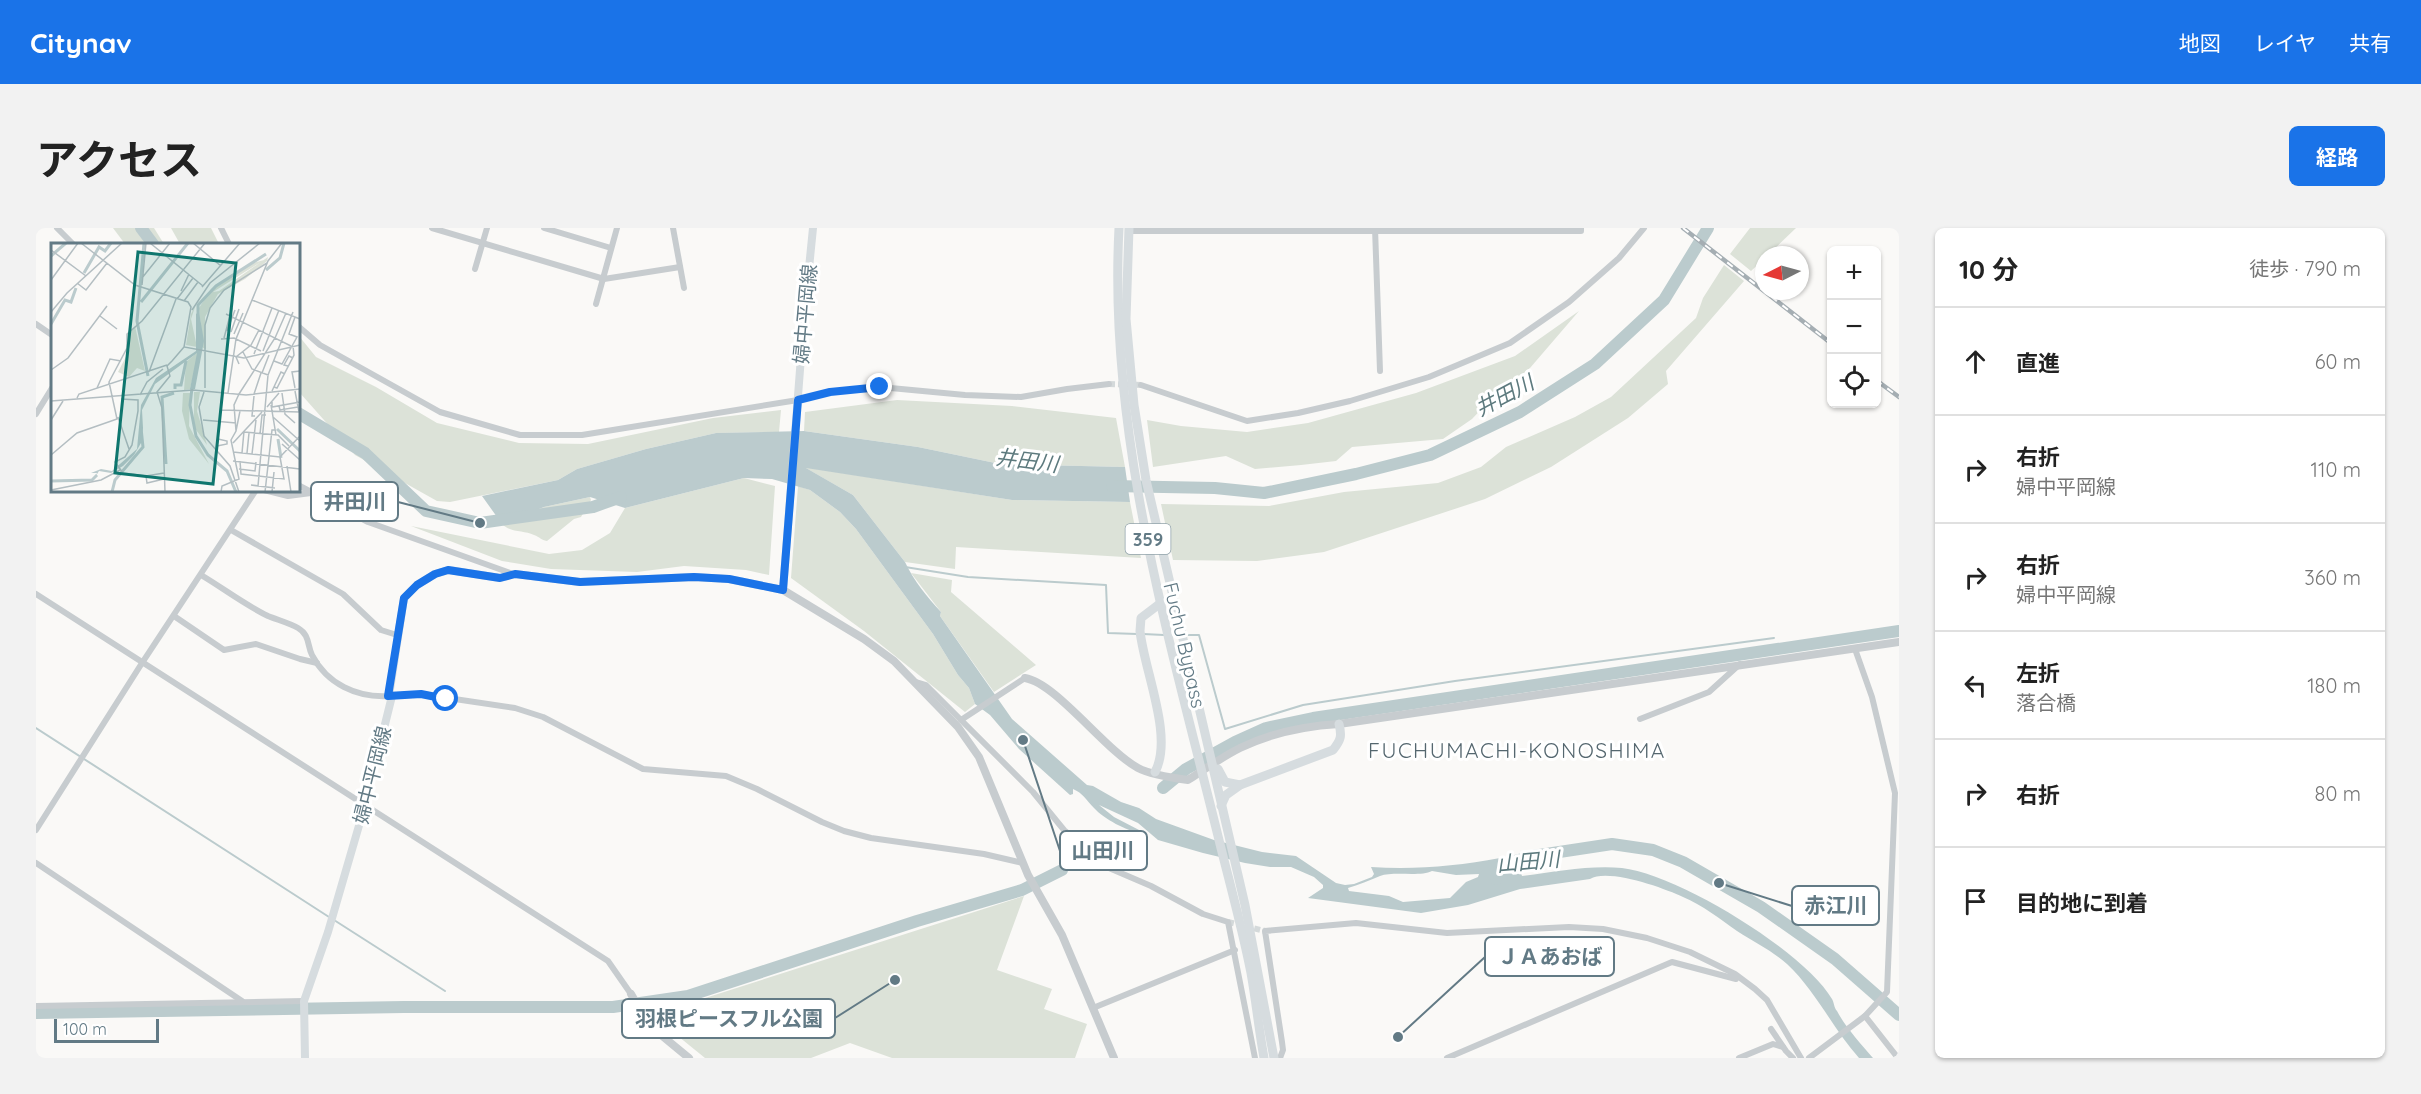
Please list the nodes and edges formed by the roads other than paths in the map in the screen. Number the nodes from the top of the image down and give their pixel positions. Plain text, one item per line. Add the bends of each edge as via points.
1 (57, 228) edge
2 (221, 228) edge
3 (432, 228) edge
4 (487, 228) edge
5 (544, 228) edge
6 (617, 228) edge
7 (674, 228) edge
8 (813, 228) edge
9 (1581, 228) edge
10 (1644, 228) edge
11 (1126, 229) edge
12 (1278, 229) edge
13 (1375, 229) edge
14 (1527, 229) edge
15 (1562, 229) edge
16 (1465, 230) edge
17 (483, 242) junction
18 (71, 243) edge
19 (228, 243) edge
20 (611, 248) junction
21 (680, 267) junction
22 (475, 269) dead end
23 (604, 279) junction
24 (684, 288) dead end
25 (596, 304) dead end
26 (36, 324) edge
27 (300, 328) edge
28 (51, 333) edge
29 (1380, 371) dead end
30 (1109, 384) tunnel mouth
31 (1141, 385) tunnel mouth
32 (51, 390) edge
33 (798, 400) junction
34 (1130, 405) junction
35 (36, 414) edge
36 (300, 486) edge
37 (255, 492) edge
38 (274, 492) edge
39 (312, 493) junction
40 (231, 530) junction
41 (515, 574) junction
42 (201, 575) junction
43 (783, 586) junction
44 (36, 594) edge
45 (1162, 602) junction
46 (174, 615) junction
47 (1140, 632) junction
48 (398, 636) junction
49 (1899, 642) edge
50 (1855, 649) junction
51 (142, 663) junction
52 (317, 663) junction
53 (1740, 664) junction
54 (1178, 673) junction
55 (1025, 678) joint
56 (916, 682) junction
57 (390, 696) junction
58 (962, 719) junction
59 (1640, 719) dead end
60 (1202, 721) junction
61 (1339, 724) junction
62 (1159, 774) junction
63 (1240, 785) junction
64 (1897, 793) edge
65 (365, 805) junction
66 (1221, 806) junction
67 (36, 830) edge
68 (36, 863) edge
69 (1023, 863) junction
70 (1235, 950) junction
71 (1744, 981) junction
72 (631, 994) joint
73 (243, 1001) junction
74 (304, 1001) junction
75 (36, 1006) edge
76 (1093, 1008) junction
77 (1864, 1016) junction
78 (1771, 1029) dead end
79 (1783, 1047) junction
80 (305, 1058) edge
81 (689, 1058) edge
82 (1114, 1058) edge
83 (1255, 1058) edge
84 (1264, 1058) edge
85 (1274, 1058) edge
86 (1280, 1058) edge
87 (1447, 1058) edge
88 (1739, 1058) edge
89 (1793, 1058) edge
90 (1801, 1058) edge
91 (1809, 1058) edge
92 (1898, 1058) edge

1 - 18 street
2 - 19 street
3 - 17 street
4 - 17 street
5 - 20 street
6 - 20 street
7 - 21 street
8 - 33 main road, 婦中平岡線
9 - 15 street
10 - 31 street via 1619,258 1569,302 1510,344 1429,377 1308,411 1246,421
11 - 12 street
11 - 34 highway, Fuchu Bypass / 359 via 1118,319
12 - 13 street
13 - 16 street
13 - 29 street
14 - 15 street
14 - 16 street
17 - 22 street
17 - 23 street
20 - 23 street
21 - 23 street
21 - 24 street
23 - 25 street
26 - 28 street
27 - 33 street via 320,345 440,412 520,435 582,435
30 - 33 street via 1021,397 880,387
32 - 35 street
33 - 43 main road, 婦中平岡線
34 - 45 highway, Fuchu Bypass / 359 via 1135,479
34 - 60 highway, Fuchu Bypass / 359
36 - 39 street
37 - 40 street
38 - 39 street
39 - 41 street via 368,522
40 - 42 street
40 - 48 street via 343,594 381,630
41 - 43 main road, 婦中平岡線 via 580,582 694,577
41 - 48 main road, 婦中平岡線 via 500,578 448,570 435,574 404,598
42 - 46 street
42 - 52 street via 267,615 299,628 308,637
43 - 56 street via 864,639
44 - 51 street
45 - 47 highway via 1142,618
45 - 54 highway, Fuchu Bypass / 359
46 - 51 street
46 - 52 street via 224,650 256,644
47 - 54 highway via 1150,617 1160,620
47 - 62 highway via 1160,724
48 - 57 main road, 婦中平岡線
49 - 50 street
50 - 53 street
50 - 64 street
51 - 65 street
51 - 67 street
52 - 57 street via 329,679 348,690
53 - 59 street via 1709,692
53 - 61 street
54 - 84 highway, Fuchu Bypass / 359 via 1250,972
55 - 58 street
55 - 62 street via 1045,686 1126,760 1139,769
56 - 58 street via 926,684
56 - 69 street via 979,757
57 - 65 main road, 婦中平岡線
57 - 69 street via 421,694 515,708 543,717 643,769 726,776 844,831
58 - 70 street via 1092,855 1109,868 1203,914 1228,922
60 - 63 highway via 1220,777
60 - 66 highway, Fuchu Bypass / 359
61 - 62 street via 1311,726 1239,748 1188,780
61 - 63 highway via 1342,736 1333,750
63 - 66 highway via 1226,795
64 - 77 street via 1887,992
65 - 72 street via 608,961
65 - 74 main road, 婦中平岡線
66 - 85 highway, Fuchu Bypass / 359 via 1245,905
68 - 73 street
69 - 76 street via 1062,935
70 - 76 street
70 - 83 street
71 - 86 street via 1690,952 1604,928 1447,933 1356,922 1264,931 1282,1042
71 - 87 street via 1672,962
71 - 90 street via 1767,1000
72 - 81 street via 649,1025
73 - 74 street
73 - 75 street
74 - 80 main road, 婦中平岡線
76 - 82 street
77 - 91 street
77 - 92 street
78 - 79 street
79 - 88 street via 1773,1044
79 - 89 street

